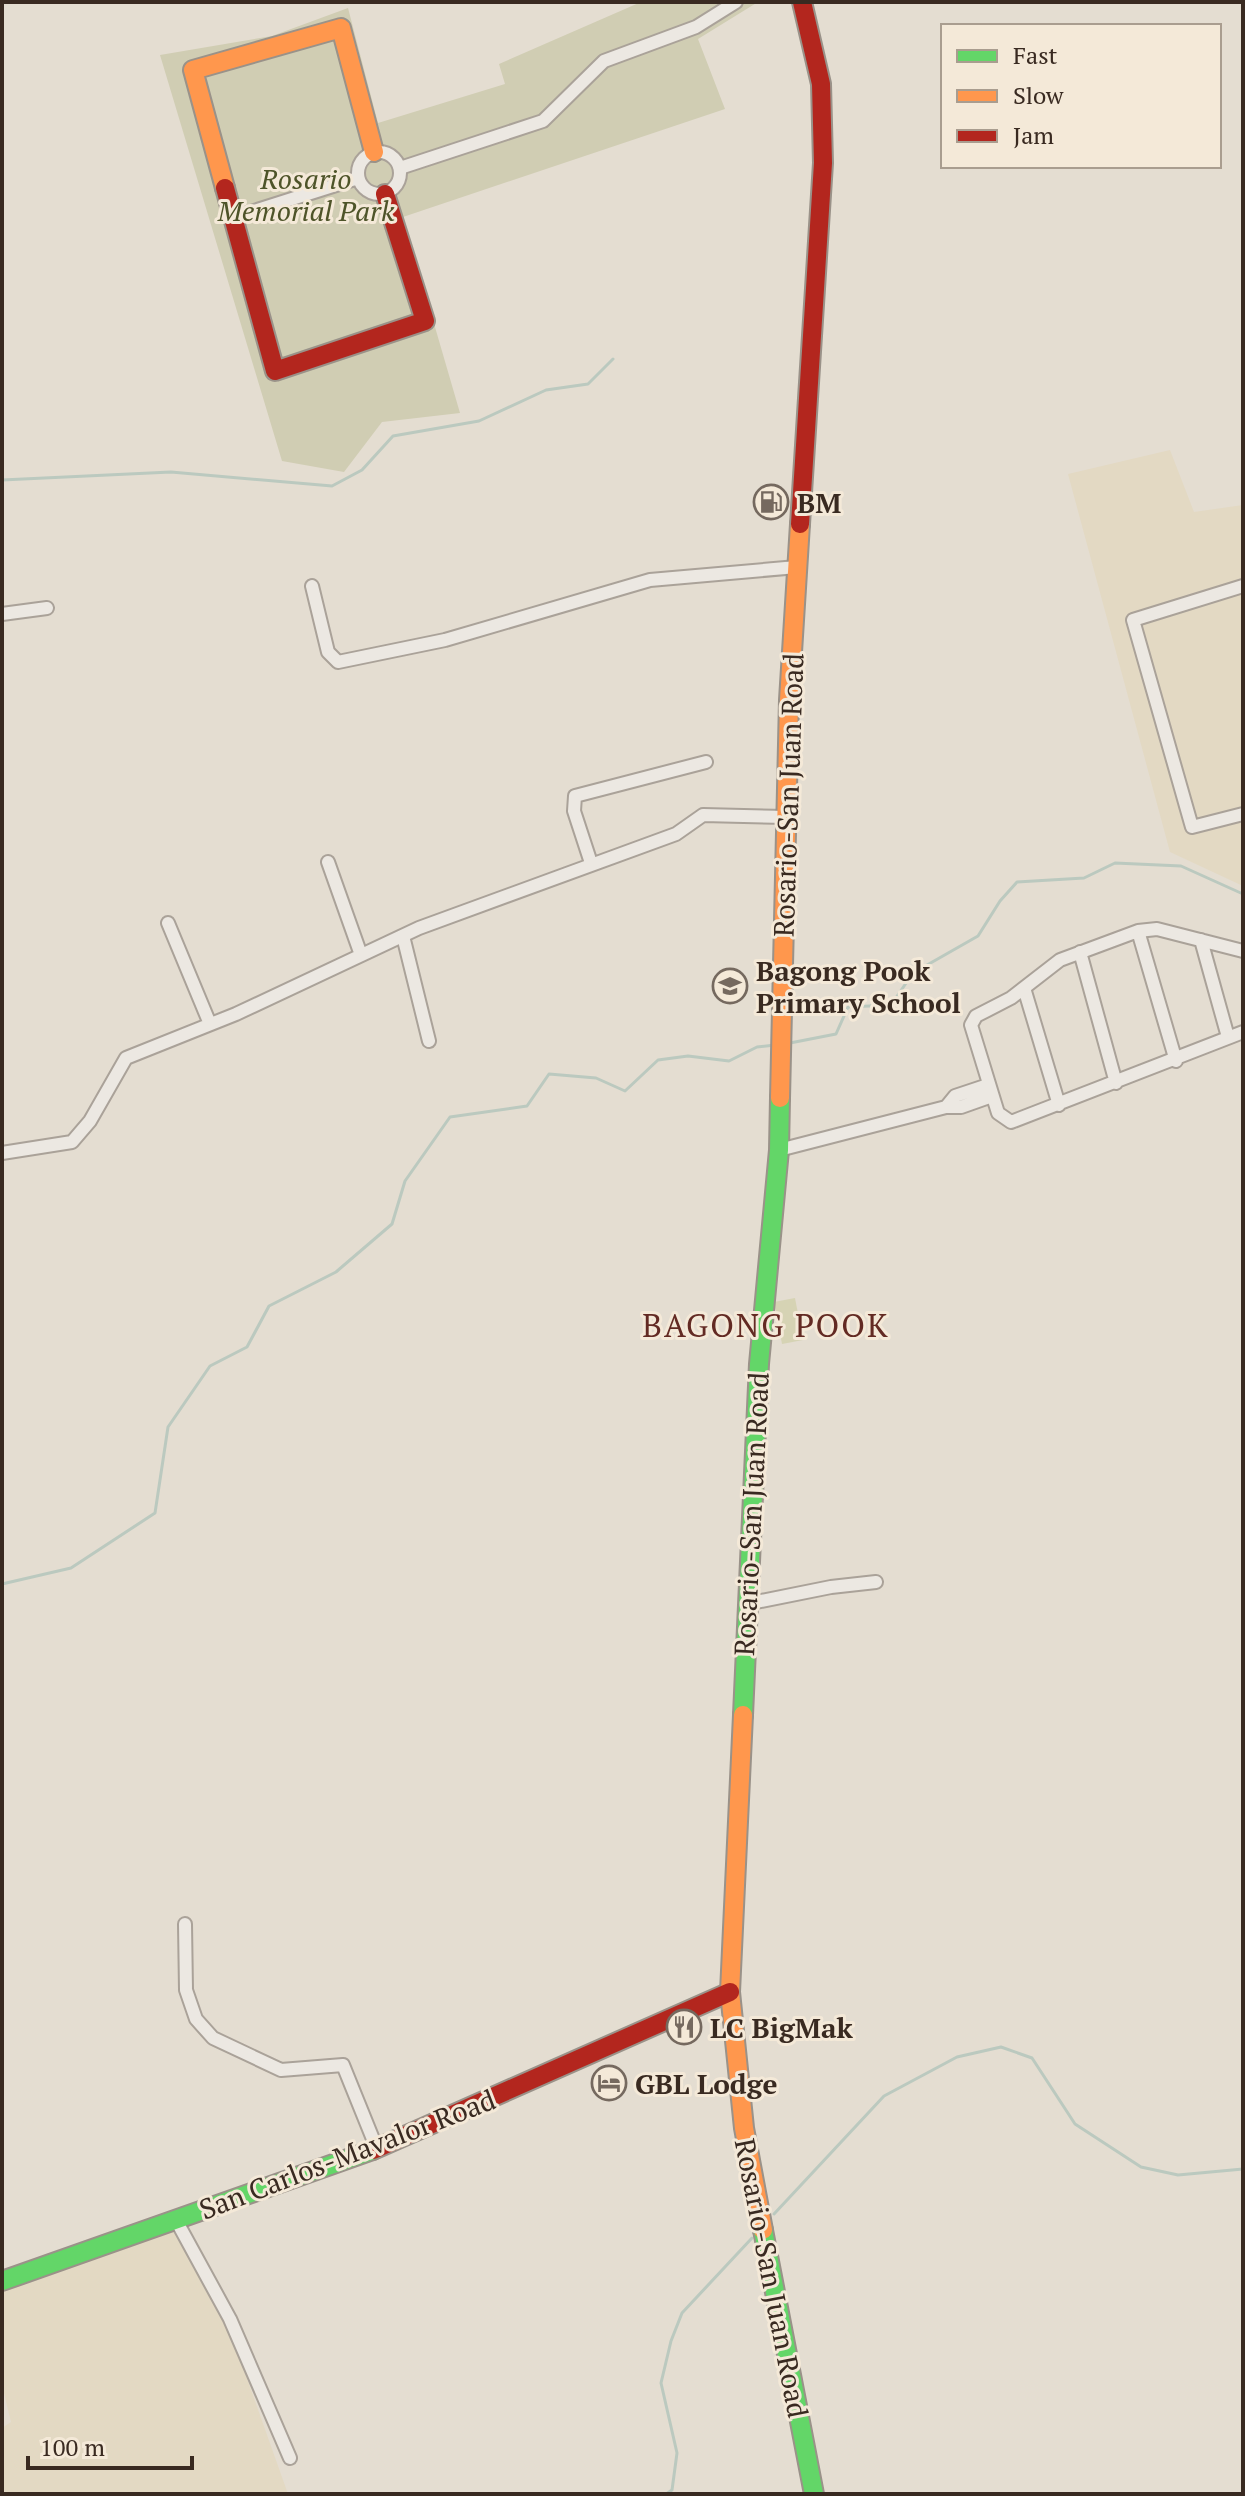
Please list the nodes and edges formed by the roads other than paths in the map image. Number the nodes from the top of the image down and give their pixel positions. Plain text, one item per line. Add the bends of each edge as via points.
1 (736, 2) edge
2 (802, 2) edge
3 (374, 152) junction
4 (400, 168) junction
5 (358, 178) junction
6 (385, 194) junction
7 (232, 218) junction
8 (797, 567) junction
9 (312, 586) dead end
10 (1243, 586) edge
11 (47, 608) dead end
12 (2, 614) edge
13 (706, 762) dead end
14 (1243, 814) edge
15 (786, 817) junction
16 (328, 862) dead end
17 (591, 863) junction
18 (168, 923) dead end
19 (1138, 931) junction
20 (403, 936) junction
21 (1201, 940) junction
22 (1243, 951) edge
23 (1080, 952) junction
24 (361, 955) junction
25 (1024, 988) junction
26 (210, 1024) junction
27 (1243, 1032) edge
28 (1228, 1037) junction
29 (429, 1041) dead end
30 (1176, 1061) junction
31 (1116, 1083) junction
32 (990, 1090) junction
33 (1059, 1105) junction
34 (779, 1150) junction
35 (2, 1153) edge
36 (876, 1582) dead end
37 (746, 1604) junction
38 (185, 1924) dead end
39 (730, 1992) junction
40 (377, 2149) junction
41 (176, 2220) junction
42 (2, 2281) edge
43 (290, 2458) dead end
44 (814, 2494) edge

1 - 4 street via 696,27 604,61 543,121
2 - 8 main road, Rosario-San Juan Road via 824,120
3 - 4 street via 387,153
3 - 5 street via 362,159
3 - 7 main road via 341,28 193,70
4 - 6 street via 398,184
5 - 6 street via 371,193
5 - 7 street
6 - 7 main road via 425,321 275,371
8 - 9 street via 650,580 445,640 338,662 328,652
8 - 15 main road, Rosario-San Juan Road
10 - 14 street via 1133,620 1192,827
11 - 12 street
13 - 17 street via 575,796 574,811
15 - 17 street via 703,815 676,834
15 - 34 main road, Rosario-San Juan Road
16 - 24 street
17 - 20 street
18 - 26 street
19 - 21 street via 1157,929
19 - 23 street
19 - 30 street
20 - 24 street
20 - 29 street
21 - 22 street
21 - 28 street
23 - 25 street via 1052,965
23 - 31 street
24 - 26 street
25 - 32 street via 972,1021
25 - 33 street
26 - 35 street via 126,1058 72,1142
27 - 28 street
28 - 30 street
30 - 31 street
31 - 33 street
32 - 33 street via 1005,1121
32 - 34 street via 961,1107
34 - 37 main road, Rosario-San Juan Road via 759,1364
36 - 37 street
37 - 39 main road, Rosario-San Juan Road
38 - 40 street via 186,1990 196,2019 213,2038 281,2070 343,2065
39 - 40 main road, San Carlos-Mavalor Road
39 - 44 main road, Rosario-San Juan Road via 744,2128
40 - 41 main road, San Carlos-Mavalor Road
41 - 42 main road, San Carlos-Mavalor Road
41 - 43 street via 230,2319

